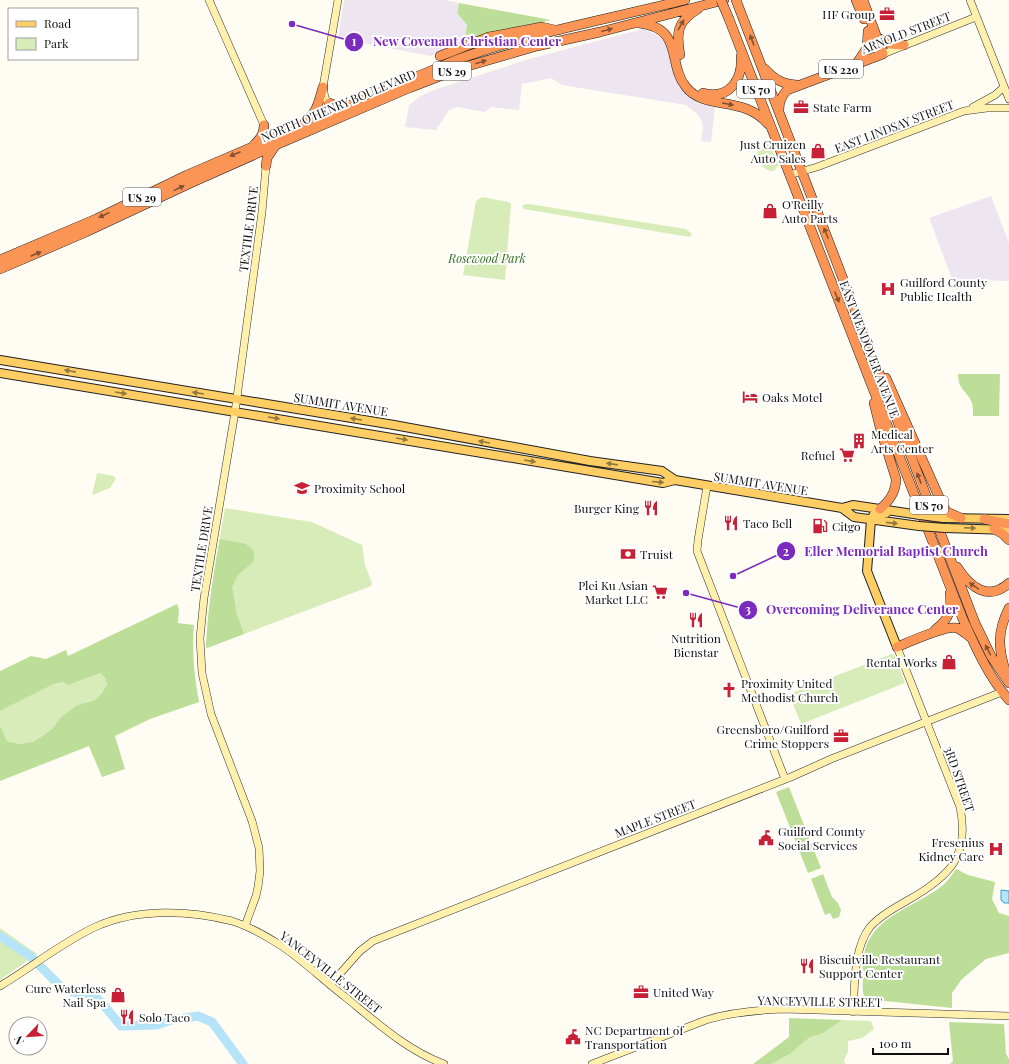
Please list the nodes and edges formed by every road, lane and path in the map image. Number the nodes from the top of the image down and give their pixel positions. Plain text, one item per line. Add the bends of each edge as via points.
1 (208, 0) edge
2 (338, 0) edge
3 (655, 0) edge
4 (685, 0) edge
5 (721, 0) edge
6 (724, 0) edge
7 (736, 0) edge
8 (856, 0) edge
9 (863, 0) edge
10 (970, 0) edge
11 (706, 5) junction
12 (636, 12) junction
13 (976, 17) junction
14 (636, 22) junction
15 (556, 30) junction
16 (872, 34) junction
17 (904, 45) junction
18 (740, 49) junction
19 (881, 55) junction
20 (440, 56) dead end
21 (857, 63) junction
22 (762, 66) junction
23 (799, 85) junction
24 (1004, 86) junction
25 (323, 87) junction
26 (1009, 99) edge
27 (329, 103) joint
28 (351, 104) junction
29 (1009, 108) edge
30 (966, 111) junction
31 (779, 114) junction
32 (264, 126) junction
33 (299, 127) junction
34 (772, 130) junction
35 (284, 134) junction
36 (276, 145) junction
37 (252, 147) junction
38 (246, 158) junction
39 (266, 166) junction
40 (802, 173) junction
41 (789, 175) junction
42 (818, 248) junction
43 (0, 260) edge
44 (0, 269) edge
45 (850, 297) junction
46 (860, 322) junction
47 (858, 350) junction
48 (0, 360) edge
49 (0, 373) edge
50 (237, 400) junction
51 (235, 412) junction
52 (675, 480) junction
53 (707, 486) junction
54 (842, 508) junction
55 (880, 509) junction
56 (895, 512) junction
57 (961, 518) junction
58 (984, 519) junction
59 (1009, 519) edge
60 (871, 520) junction
61 (1009, 524) edge
62 (994, 529) junction
63 (1009, 530) edge
64 (1009, 540) edge
65 (948, 554) junction
66 (1009, 583) edge
67 (949, 584) junction
68 (1009, 608) edge
69 (930, 634) junction
70 (971, 638) junction
71 (897, 647) junction
72 (1009, 683) edge
73 (1006, 692) edge
74 (1009, 700) edge
75 (927, 722) junction
76 (786, 779) junction
77 (245, 926) junction
78 (0, 986) edge
79 (330, 986) junction
80 (853, 1012) junction
81 (1009, 1016) edge
82 (444, 1064) edge
83 (592, 1064) edge

1 - 32 street
2 - 25 street
3 - 12 highway
4 - 12 highway, NORTH O'HENRY BOULEVARD / US 29
5 - 18 highway, EAST WENDOVER AVENUE / US 70, bridge
6 - 11 highway, NORTH O'HENRY BOULEVARD / US 29
22 -> 7 highway, EAST WENDOVER AVENUE / US 70
8 - 16 highway
9 - 16 highway
10 - 13 street
11 - 14 highway, NORTH O'HENRY BOULEVARD / US 29
18 -> 11 highway via 740,74 727,91 714,95 693,88 683,67 677,41 678,30 683,20
12 - 15 highway, NORTH O'HENRY BOULEVARD / US 29
13 - 17 street, ARNOLD STREET
13 - 24 street
14 -> 34 highway via 650,24 668,39 679,75 686,87 695,95 704,100 753,111 762,117
36 -> 14 highway, NORTH O'HENRY BOULEVARD / US 29 via 460,68
15 - 20 highway via 542,27 489,37
15 - 28 highway, NORTH O'HENRY BOULEVARD / US 29 via 478,52
16 - 17 highway via 890,44
16 - 19 highway
16 - 21 highway
17 - 19 street, ARNOLD STREET
18 - 34 highway, EAST WENDOVER AVENUE / US 70
19 - 21 highway, ARNOLD STREET / US 220
21 - 23 highway, ARNOLD STREET / US 220
22 - 23 highway via 778,81
22 - 31 highway, EAST WENDOVER AVENUE / US 70
23 - 31 highway, US 220 via 787,90 782,96
24 - 26 street
24 - 30 street via 995,95
25 - 27 street
25 - 33 highway via 315,112
27 - 28 highway via 337,106
28 - 33 highway, NORTH O'HENRY BOULEVARD / US 29
29 - 30 street, EAST LINDSAY STREET
30 - 40 street, EAST LINDSAY STREET
31 - 40 highway, EAST WENDOVER AVENUE / US 70
32 - 35 highway via 268,130
32 - 37 highway via 261,138
33 - 35 highway, NORTH O'HENRY BOULEVARD / US 29
34 - 41 highway, EAST WENDOVER AVENUE / US 70
35 - 37 highway, NORTH O'HENRY BOULEVARD / US 29
36 - 38 highway, NORTH O'HENRY BOULEVARD / US 29
36 - 39 highway via 267,158
37 -> 43 highway, NORTH O'HENRY BOULEVARD / US 29
38 - 39 highway via 256,158
44 -> 38 highway, NORTH O'HENRY BOULEVARD / US 29 via 96,228
39 - 50 street, TEXTILE DRIVE
40 - 41 street, EAST LINDSAY STREET
45 -> 40 highway, EAST WENDOVER AVENUE / US 70
41 - 42 highway, EAST WENDOVER AVENUE / US 70
42 - 45 highway via 826,250 833,269
42 -> 47 highway, EAST WENDOVER AVENUE / US 70
45 - 46 highway, EAST WENDOVER AVENUE / US 70
46 - 57 highway via 943,506 947,512
65 -> 46 highway, EAST WENDOVER AVENUE / US 70
47 - 55 highway via 896,479 892,495
47 - 67 highway, EAST WENDOVER AVENUE / US 70
50 -> 48 main road, SUMMIT AVENUE
49 -> 51 main road, SUMMIT AVENUE
50 - 51 street, TEXTILE DRIVE
52 -> 50 main road, SUMMIT AVENUE via 662,471 590,461 394,425
51 -> 52 main road, SUMMIT AVENUE via 663,483
51 - 77 street, TEXTILE DRIVE via 204,598 200,638 202,673 210,714 252,820 259,848 258,887
52 - 53 main road, SUMMIT AVENUE
53 - 54 main road, SUMMIT AVENUE
53 - 76 street via 697,551
54 - 55 main road, SUMMIT AVENUE via 853,505
54 - 60 main road, SUMMIT AVENUE via 854,517
55 - 56 main road, SUMMIT AVENUE
56 - 57 main road, SUMMIT AVENUE, bridge
56 - 60 main road via 874,514
57 - 58 main road, SUMMIT AVENUE
58 - 59 main road, SUMMIT AVENUE
58 - 61 highway
60 -> 62 main road, SUMMIT AVENUE, bridge via 945,528
60 - 71 main road, 3RD STREET via 868,571
62 - 63 main road, SUMMIT AVENUE
62 - 64 highway
66 -> 65 highway via 999,590 989,592 971,586
72 -> 65 highway, EAST WENDOVER AVENUE / US 70 via 991,656 975,623
67 - 69 highway via 949,614 943,624
67 - 70 highway, EAST WENDOVER AVENUE / US 70
68 - 72 highway via 1000,630 999,643
69 - 70 highway via 956,628
69 - 71 highway
70 - 73 highway, EAST WENDOVER AVENUE / US 70 via 984,663
71 - 75 street, 3RD STREET
73 - 74 highway, EAST WENDOVER AVENUE / US 70
73 - 75 street, MAPLE STREET
75 - 76 street, MAPLE STREET
75 - 80 street, 3RD STREET via 960,807 964,830 961,846 952,866 943,877 880,918 864,937 856,965
76 - 79 street, MAPLE STREET via 373,941 360,951
77 - 78 street, YANCEYVILLE STREET via 191,914 146,914 120,919 95,927 66,943
77 - 79 street, YANCEYVILLE STREET via 281,946
79 - 82 street, YANCEYVILLE STREET via 397,1038
80 - 81 street, YANCEYVILLE STREET
80 - 83 street, YANCEYVILLE STREET via 761,1010 724,1014

